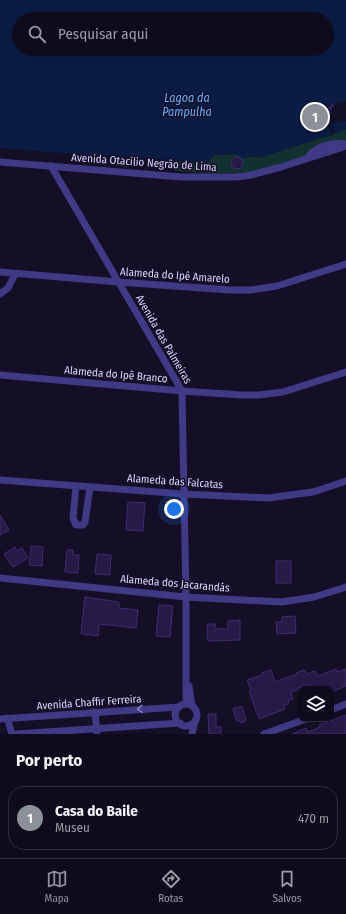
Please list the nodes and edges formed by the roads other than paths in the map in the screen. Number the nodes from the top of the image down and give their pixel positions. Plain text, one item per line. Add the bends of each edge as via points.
1 (346, 145) edge
2 (346, 151) edge
3 (331, 152) junction
4 (306, 159) junction
5 (0, 162) edge
6 (51, 166) junction
7 (346, 264) edge
8 (0, 272) edge
9 (15, 274) junction
10 (118, 282) junction
11 (0, 294) edge
12 (346, 372) edge
13 (1, 374) edge
14 (182, 391) junction
15 (0, 480) edge
16 (346, 481) edge
17 (76, 486) junction
18 (90, 487) junction
19 (184, 494) junction
20 (1, 577) edge
21 (346, 587) edge
22 (186, 597) junction
23 (346, 704) edge
24 (185, 706) junction
25 (334, 709) edge
26 (95, 712) junction
27 (4, 718) edge
28 (194, 721) junction
29 (300, 722) edge
30 (183, 724) junction
31 (97, 731) edge
32 (283, 731) edge
33 (12, 734) edge
34 (17, 734) edge
35 (188, 734) edge
36 (192, 734) edge
37 (264, 734) edge

1 - 3 street, Avenida Otacílio Negrão de Lima
1 - 4 street via 324,145
2 - 3 street, Avenida Otacílio Negrão de Lima
3 - 4 street, Avenida Otacílio Negrão de Lima
4 - 6 street, Avenida Otacílio Negrão de Lima via 251,175 222,178
5 - 6 street, Avenida Otacílio Negrão de Lima
6 - 10 street, Avenida das Palmeiras
7 - 10 street, Alameda do Ipê Amarelo via 255,290
8 - 9 street, Alameda do Ipê Amarelo
9 - 10 street, Alameda do Ipê Amarelo
9 - 11 street via 8,288
10 - 14 street, Avenida das Palmeiras
12 - 14 street, Alameda do Ipê Branco via 273,394 242,395
13 - 14 street, Alameda do Ipê Branco
14 - 19 street, Avenida das Palmeiras
15 - 17 street, Alameda das Falcatas
16 - 19 street, Alameda das Falcatas via 313,492 268,498
17 - 18 street, Alameda das Falcatas
17 - 18 street via 73,518 76,524 83,525
18 - 19 street, Alameda das Falcatas
19 - 22 street, Avenida das Palmeiras
20 - 22 street, Alameda dos Jacarandás
21 - 22 street, Alameda dos Jacarandás via 314,597 282,602
22 - 24 street, Avenida das Palmeiras
23 - 25 street
24 -> 26 street, Avenida Chaffir Ferreira
24 - 28 street via 196,711
24 - 30 street via 176,713 176,717
26 - 27 street, Avenida Chaffir Ferreira
26 - 31 street
27 - 33 street
28 - 30 street
28 - 36 street
29 - 32 street
30 - 31 street
30 - 35 street
31 - 34 street
32 - 37 street

